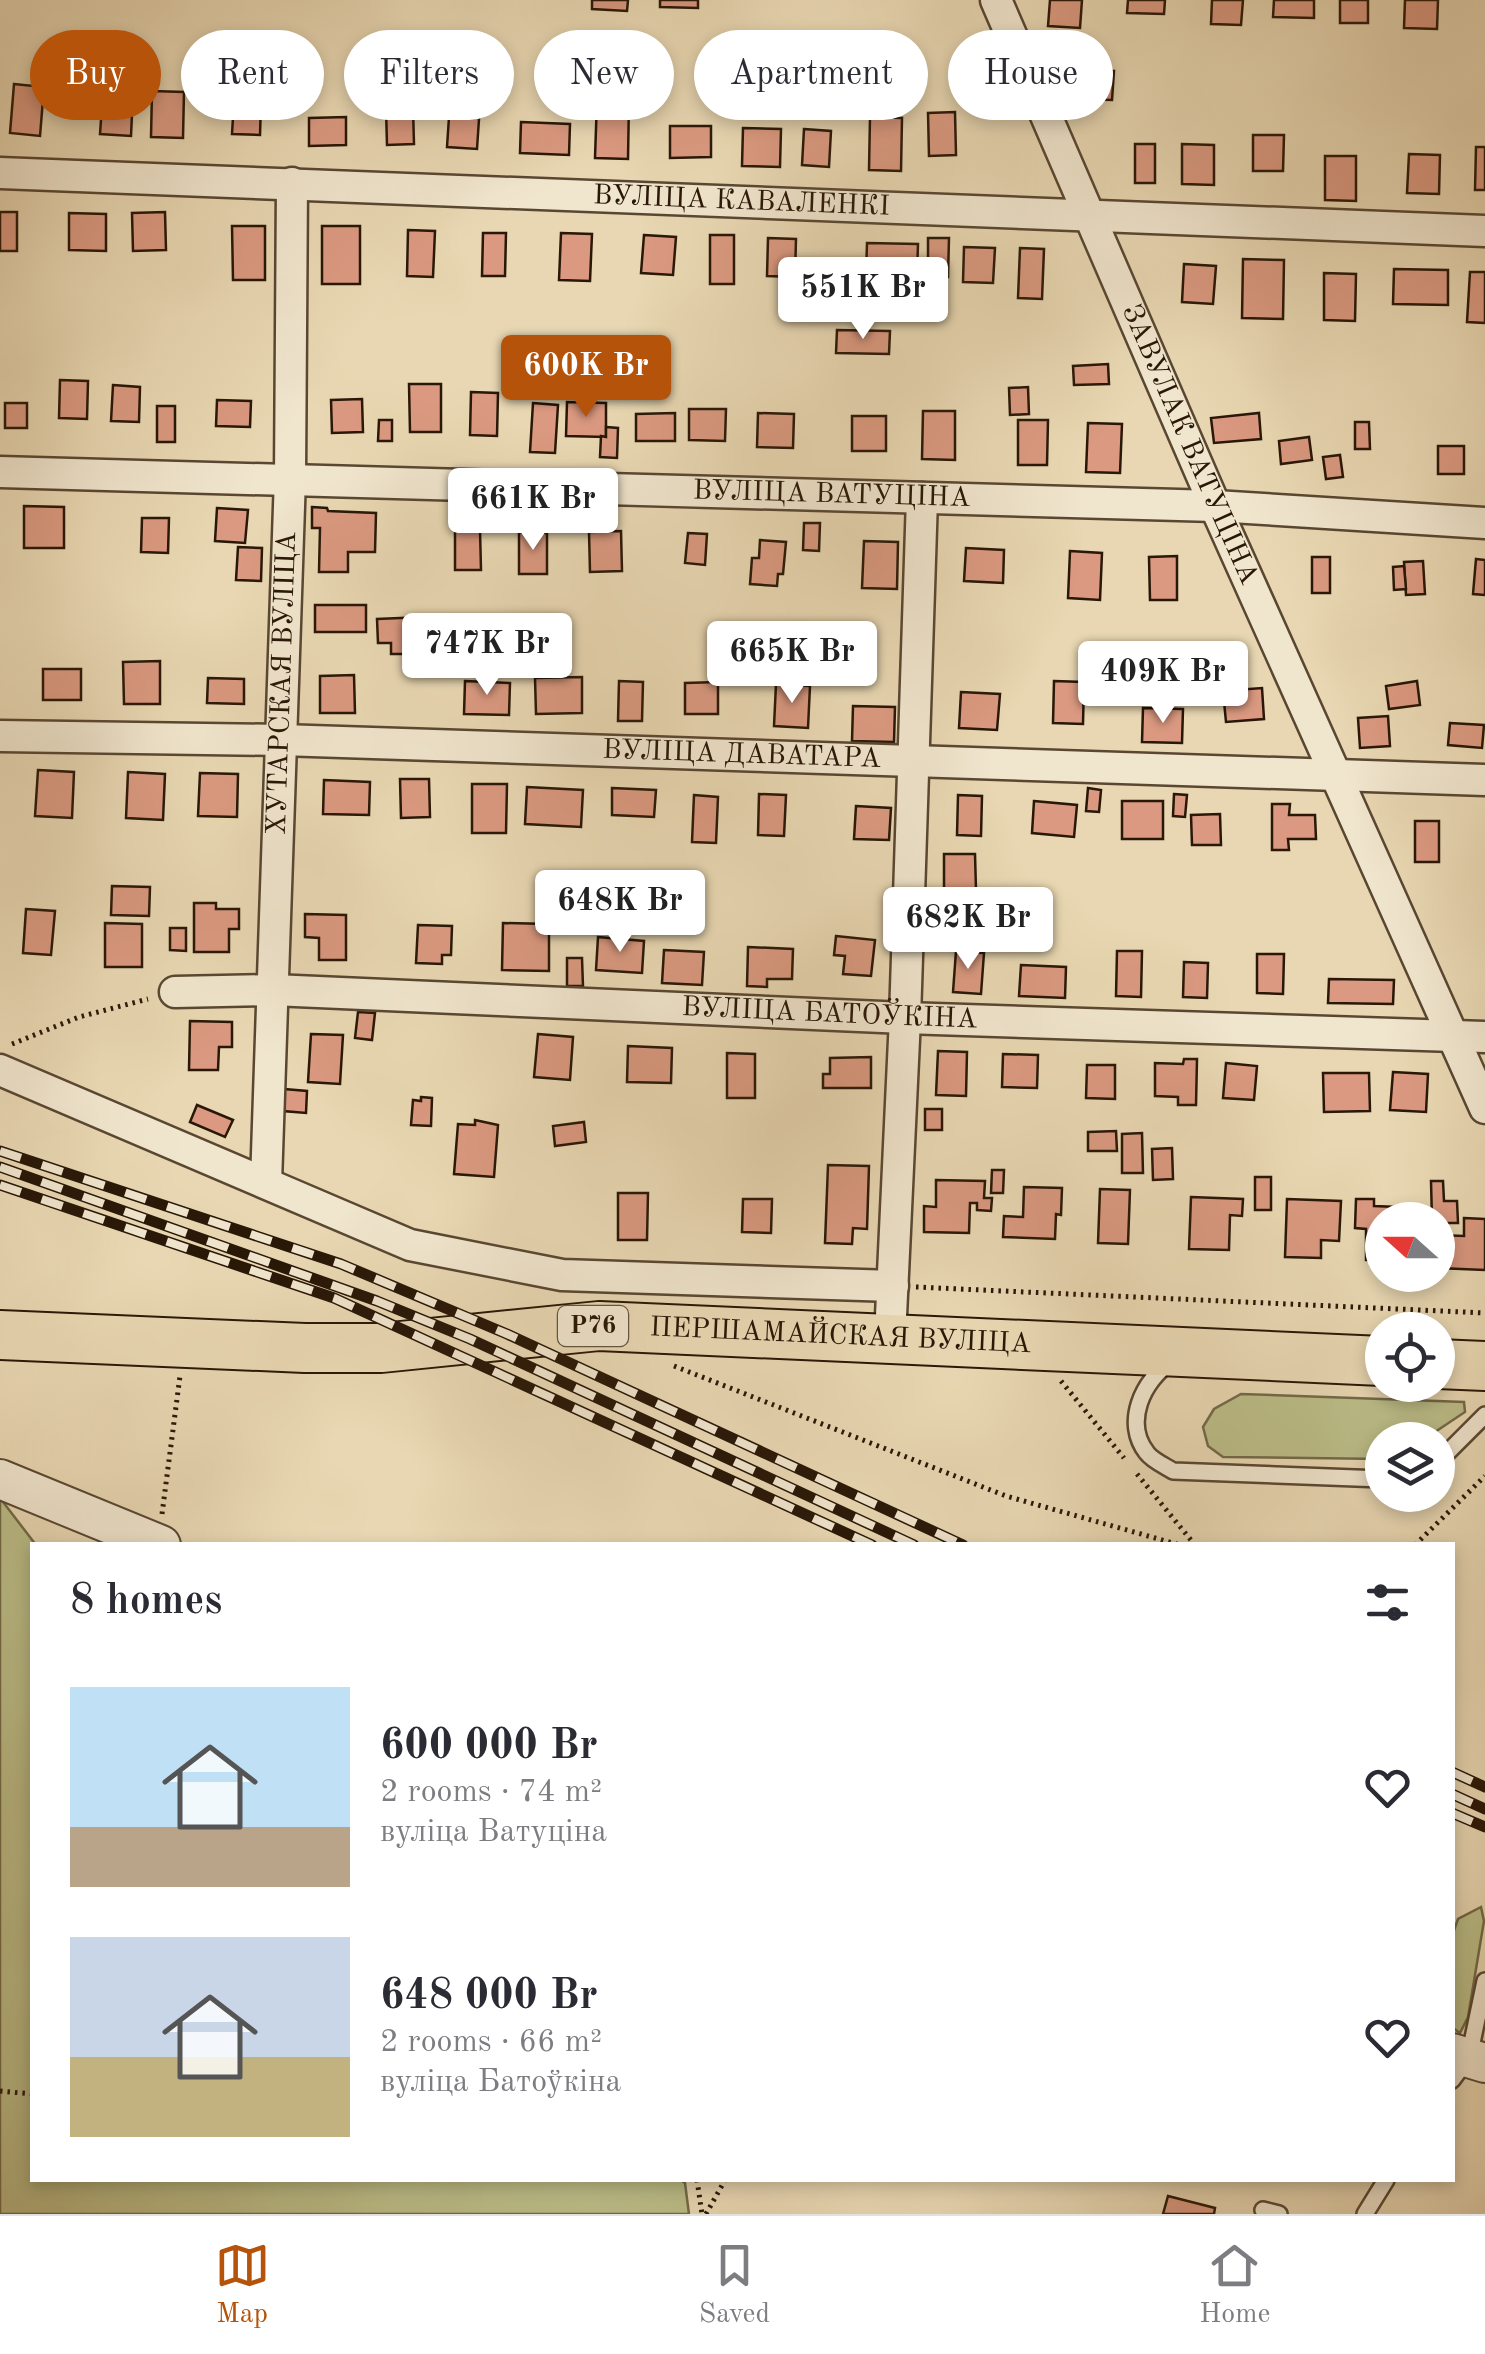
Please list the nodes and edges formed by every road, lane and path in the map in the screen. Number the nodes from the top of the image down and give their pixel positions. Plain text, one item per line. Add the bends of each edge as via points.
1 (996, 0) edge
2 (0, 172) edge
3 (292, 183) junction
4 (1087, 213) junction
5 (1485, 231) edge
6 (0, 472) edge
7 (290, 478) junction
8 (922, 498) junction
9 (1215, 506) junction
10 (1485, 523) edge
11 (0, 736) edge
12 (280, 740) junction
13 (913, 760) junction
14 (1336, 774) junction
15 (1485, 780) edge
16 (273, 990) junction
17 (175, 992) joint
18 (905, 1018) junction
19 (1470, 1037) edge
20 (0, 1049) edge
21 (0, 1070) edge
22 (1485, 1108) edge
23 (266, 1182) junction
24 (894, 1286) junction
25 (1485, 1313) edge
26 (0, 1334) edge
27 (890, 1337) junction
28 (184, 1343) junction
29 (1033, 1347) junction
30 (1187, 1352) junction
31 (1365, 1360) edge
32 (667, 1363) dead end
33 (1455, 1365) edge
34 (1485, 1366) edge
35 (1485, 1415) edge
36 (1455, 1445) edge
37 (1485, 1476) edge
38 (1365, 1478) edge
39 (0, 1479) edge
40 (155, 1542) edge
41 (160, 1542) edge
42 (1169, 1542) edge
43 (1194, 1542) edge
44 (1418, 1542) edge
45 (1485, 1981) edge
46 (1465, 2064) edge
47 (0, 2092) edge
48 (30, 2094) edge
49 (697, 2182) edge
50 (725, 2182) edge
51 (1385, 2182) edge
52 (704, 2214) edge
53 (1365, 2214) edge

1 - 4 street, ЗАВУЛАК ВАТУЦІНА
2 - 3 street, ВУЛІЦА КАВАЛЕНКІ
3 - 4 street, ВУЛІЦА КАВАЛЕНКІ
3 - 7 street, ХУТАРСКАЯ ВУЛІЦА
4 - 5 street, ВУЛІЦА КАВАЛЕНКІ
4 - 9 street, ЗАВУЛАК ВАТУЦІНА
6 - 7 street, ВУЛІЦА ВАТУЦІНА
7 - 8 street, ВУЛІЦА ВАТУЦІНА
7 - 12 street, ХУТАРСКАЯ ВУЛІЦА
8 - 9 street, ВУЛІЦА ВАТУЦІНА
8 - 13 street
9 - 10 street, ВУЛІЦА ВАТУЦІНА
9 - 14 street, ЗАВУЛАК ВАТУЦІНА
11 - 12 street, ВУЛІЦА ДАВАТАРА
12 - 13 street, ВУЛІЦА ДАВАТАРА
12 - 16 street, ХУТАРСКАЯ ВУЛІЦА
13 - 14 street, ВУЛІЦА ДАВАТАРА
13 - 18 street
14 - 15 street, ВУЛІЦА ДАВАТАРА
14 - 19 street, ЗАВУЛАК ВАТУЦІНА
16 - 17 street, ВУЛІЦА БАТОЎКІНА
16 - 18 street, ВУЛІЦА БАТОЎКІНА
16 - 23 street, ХУТАРСКАЯ ВУЛІЦА
17 - 20 path via 79,1017
18 - 19 street, ВУЛІЦА БАТОЎКІНА
18 - 24 street
19 - 22 street, ЗАВУЛАК ВАТУЦІНА
21 - 23 street
23 - 24 street via 410,1245 562,1275
24 - 25 path
24 - 27 street
26 - 28 main road, ПЕРШАМАЙСКАЯ ВУЛІЦА / Р76
27 - 28 main road, ПЕРШАМАЙСКАЯ ВУЛІЦА / Р76 via 599,1326 381,1348
27 - 29 main road, ПЕРШАМАЙСКАЯ ВУЛІЦА / Р76
28 - 41 path
29 - 30 main road, ПЕРШАМАЙСКАЯ ВУЛІЦА / Р76
29 - 43 path
30 - 31 main road, ПЕРШАМАЙСКАЯ ВУЛІЦА / Р76
30 - 38 lane via 1161,1368 1142,1392 1137,1414 1147,1453 1173,1472
32 - 42 path via 1006,1496
33 - 34 main road
35 - 36 lane
37 - 44 path
39 - 40 street
45 - 46 lane
47 - 48 path
49 - 52 path
50 - 52 path
51 - 53 lane

